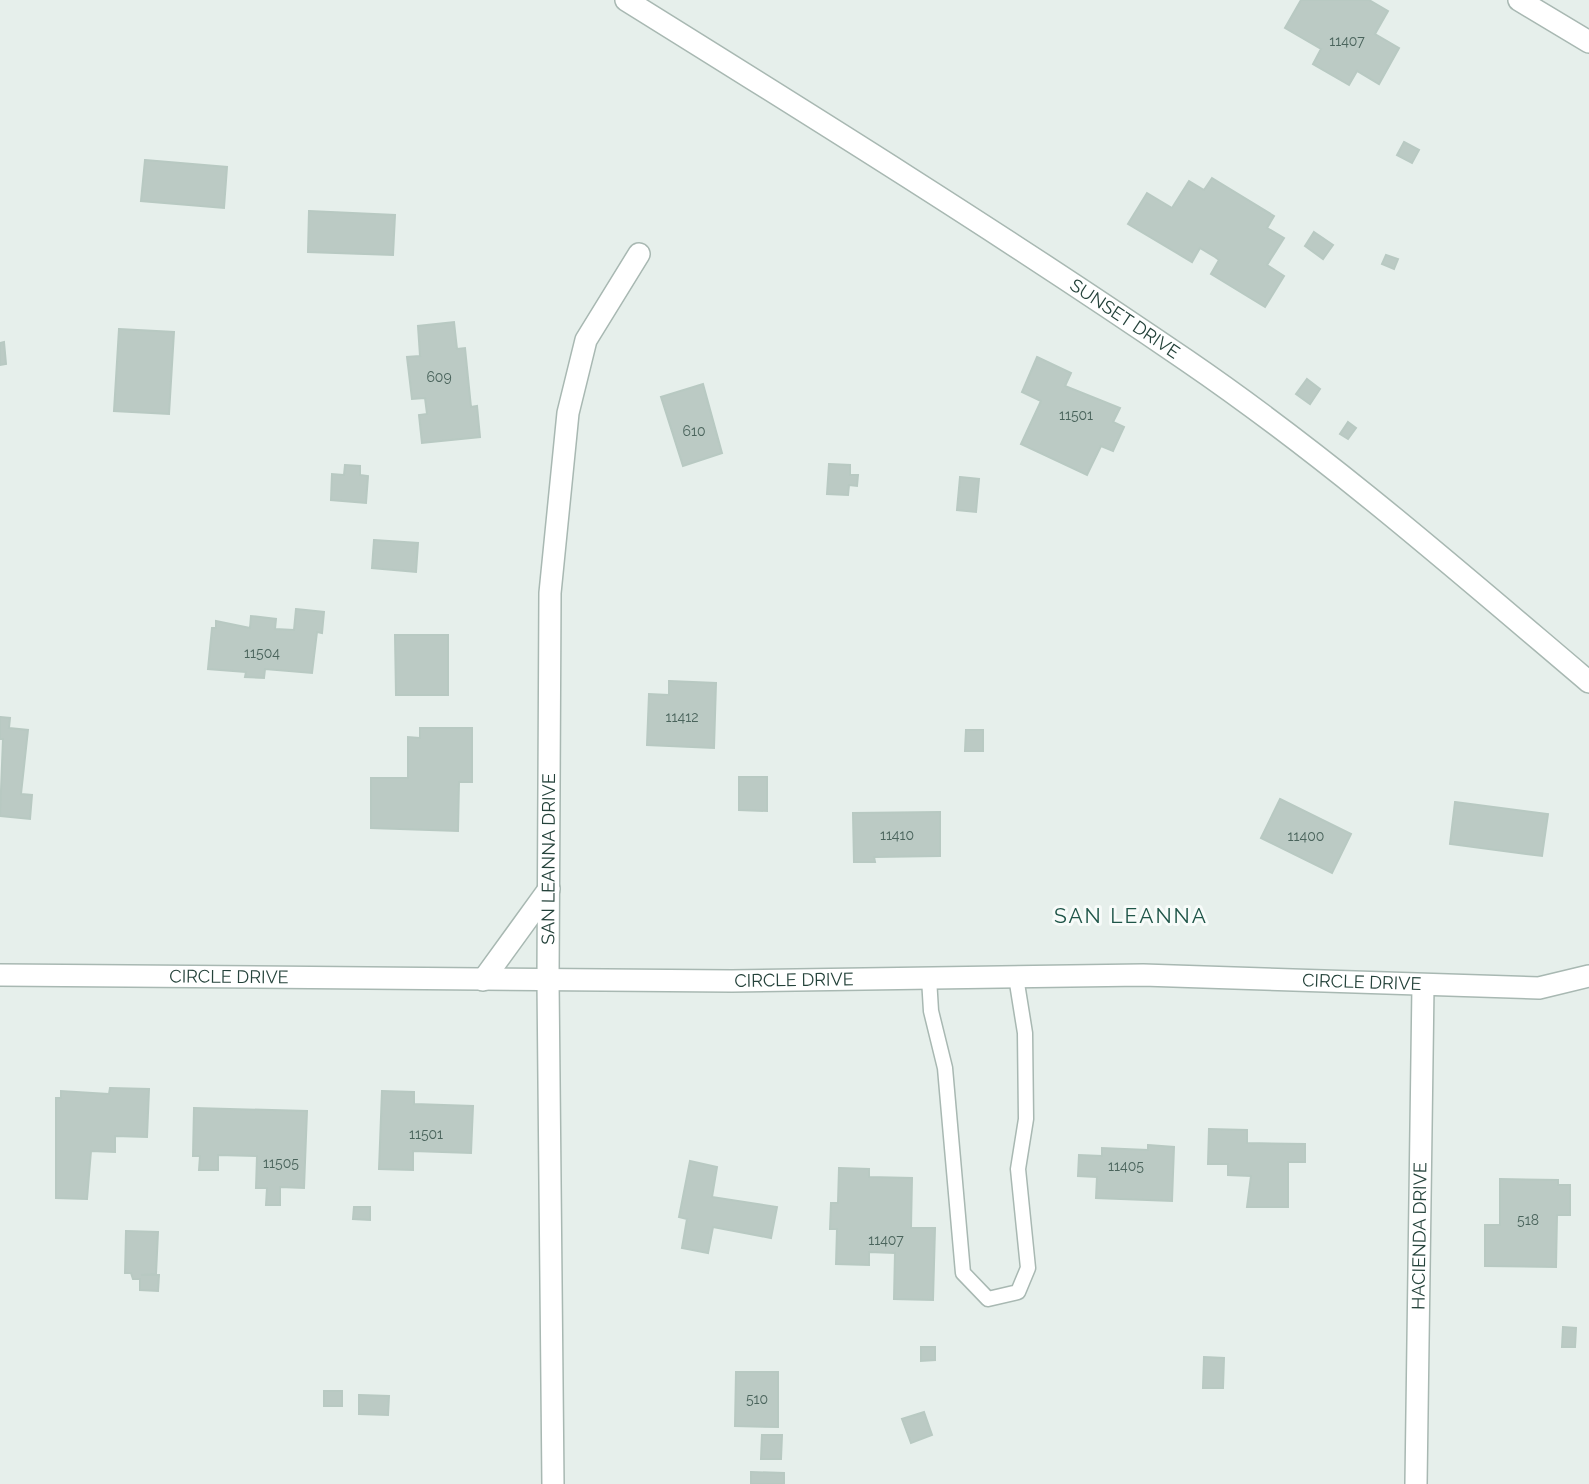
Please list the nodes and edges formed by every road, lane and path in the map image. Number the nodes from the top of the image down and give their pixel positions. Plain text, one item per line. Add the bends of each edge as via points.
1 (626, 0) edge
2 (1519, 0) edge
3 (1589, 42) edge
4 (639, 254) dead end
5 (1589, 682) edge
6 (549, 889) junction
7 (0, 975) edge
8 (1589, 976) edge
9 (1016, 977) junction
10 (929, 978) junction
11 (483, 980) junction
12 (548, 981) junction
13 (1423, 986) junction
14 (553, 1484) edge
15 (1416, 1484) edge

1 - 5 street, SUNSET DRIVE via 1187,361 1362,491
2 - 3 street
4 - 6 street, SAN LEANNA DRIVE via 586,340 568,413 550,593
6 - 11 street
6 - 12 street, SAN LEANNA DRIVE
7 - 11 street, CIRCLE DRIVE
8 - 13 street, CIRCLE DRIVE via 1539,988
9 - 10 street, CIRCLE DRIVE
9 - 10 lane via 1025,1033 1026,1119 1018,1169 1028,1268 1018,1292 988,1299 963,1273 945,1068 930,1011
9 - 13 street, CIRCLE DRIVE via 1143,975
10 - 12 street, CIRCLE DRIVE
11 - 12 street, CIRCLE DRIVE
12 - 14 street, SAN LEANNA DRIVE
13 - 15 street, HACIENDA DRIVE

